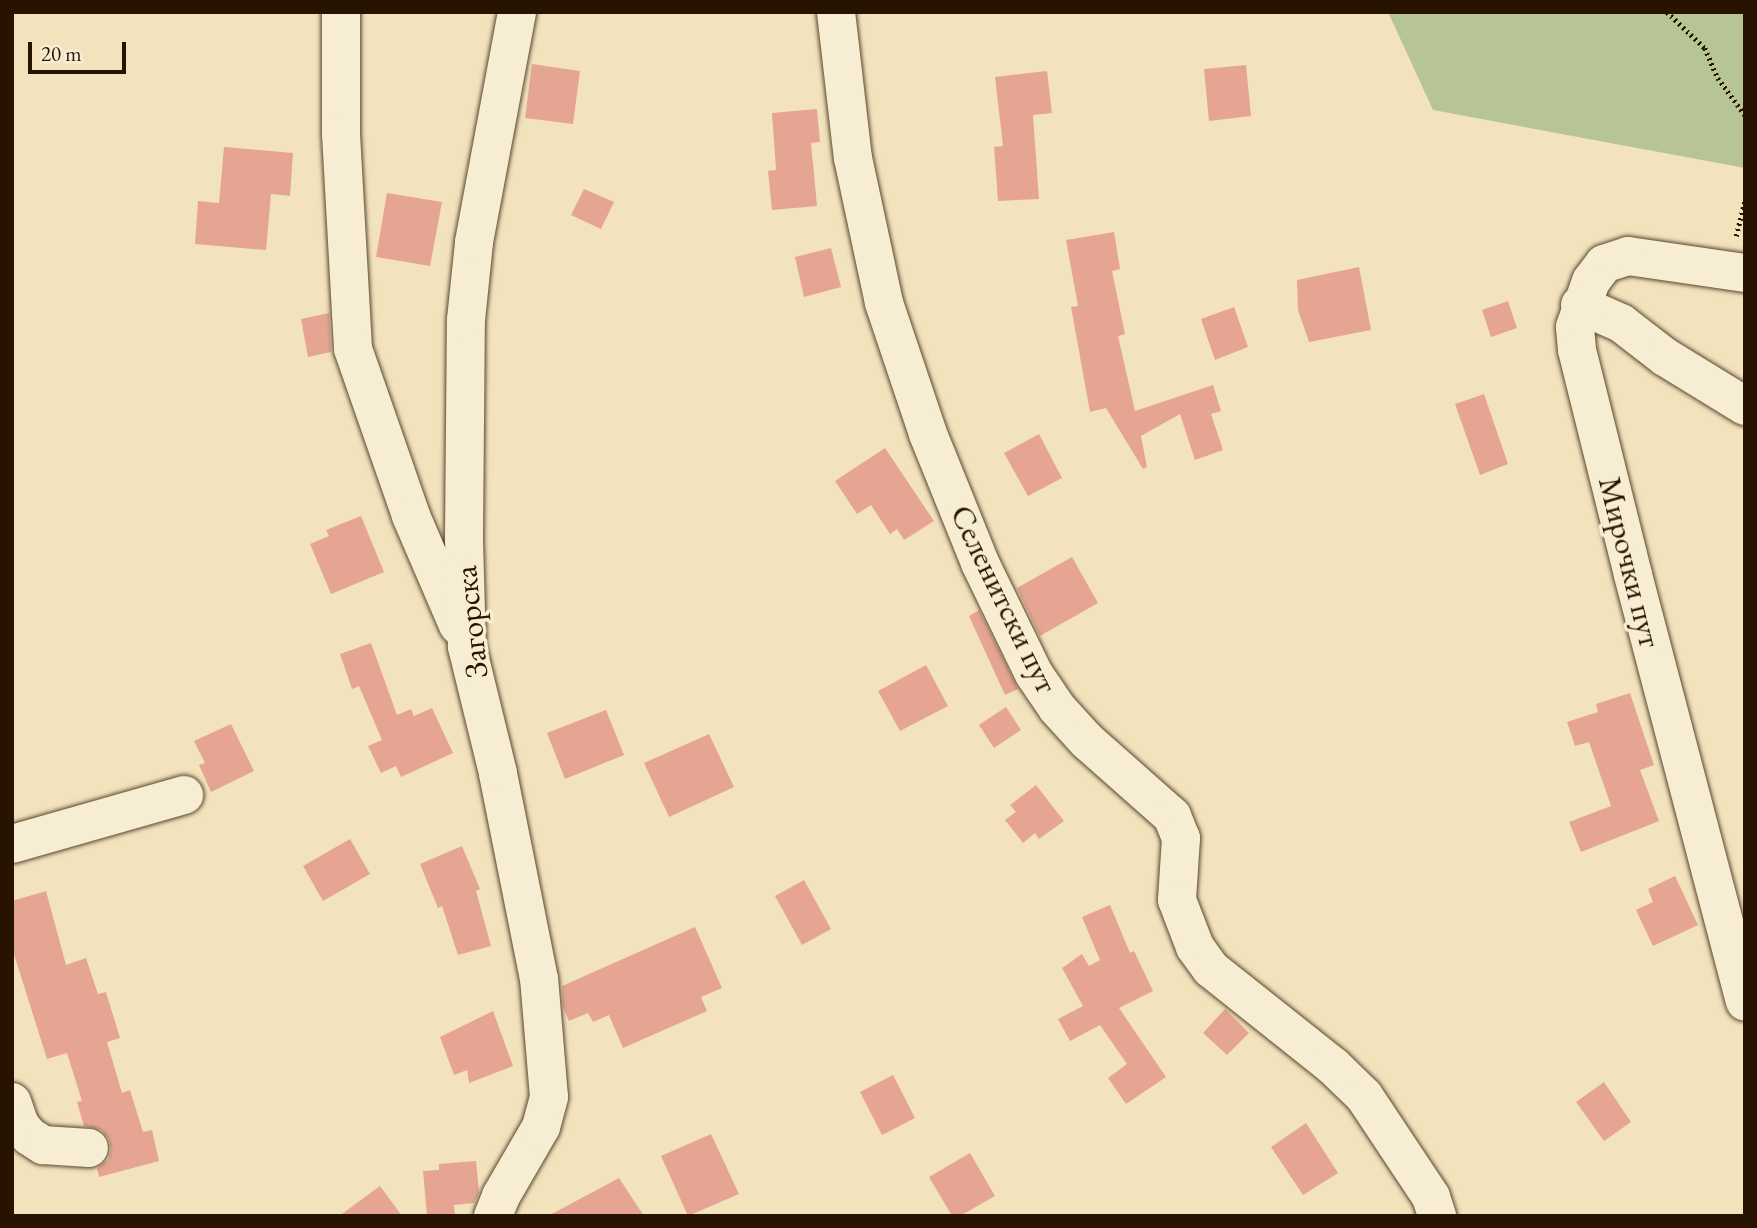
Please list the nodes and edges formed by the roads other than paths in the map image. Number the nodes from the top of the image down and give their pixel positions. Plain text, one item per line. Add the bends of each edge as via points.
1 (341, 12) edge
2 (517, 12) edge
3 (836, 12) edge
4 (1745, 273) edge
5 (1580, 305) junction
6 (1745, 406) edge
7 (467, 647) junction
8 (184, 795) dead end
9 (12, 844) edge
10 (1745, 1002) edge
11 (12, 1102) edge
12 (89, 1148) dead end
13 (494, 1216) edge
14 (1437, 1216) edge

1 - 7 street via 341,134 353,349 411,516
2 - 7 street, Загорска via 481,195 466,320 462,480
3 - 14 street, Селенитски пут via 853,158 884,303 928,434 975,550 1034,674 1086,740 1172,816 1181,838 1177,900 1195,947 1211,969 1364,1096 1431,1197
4 - 5 street, Мирочки пут via 1628,256 1604,264
5 - 6 street via 1621,324
5 - 10 street, Мирочки пут via 1575,327 1577,350
7 - 13 street, Загорска via 498,773 539,979 550,1097 541,1127
8 - 9 street
11 - 12 street via 29,1136 43,1144

